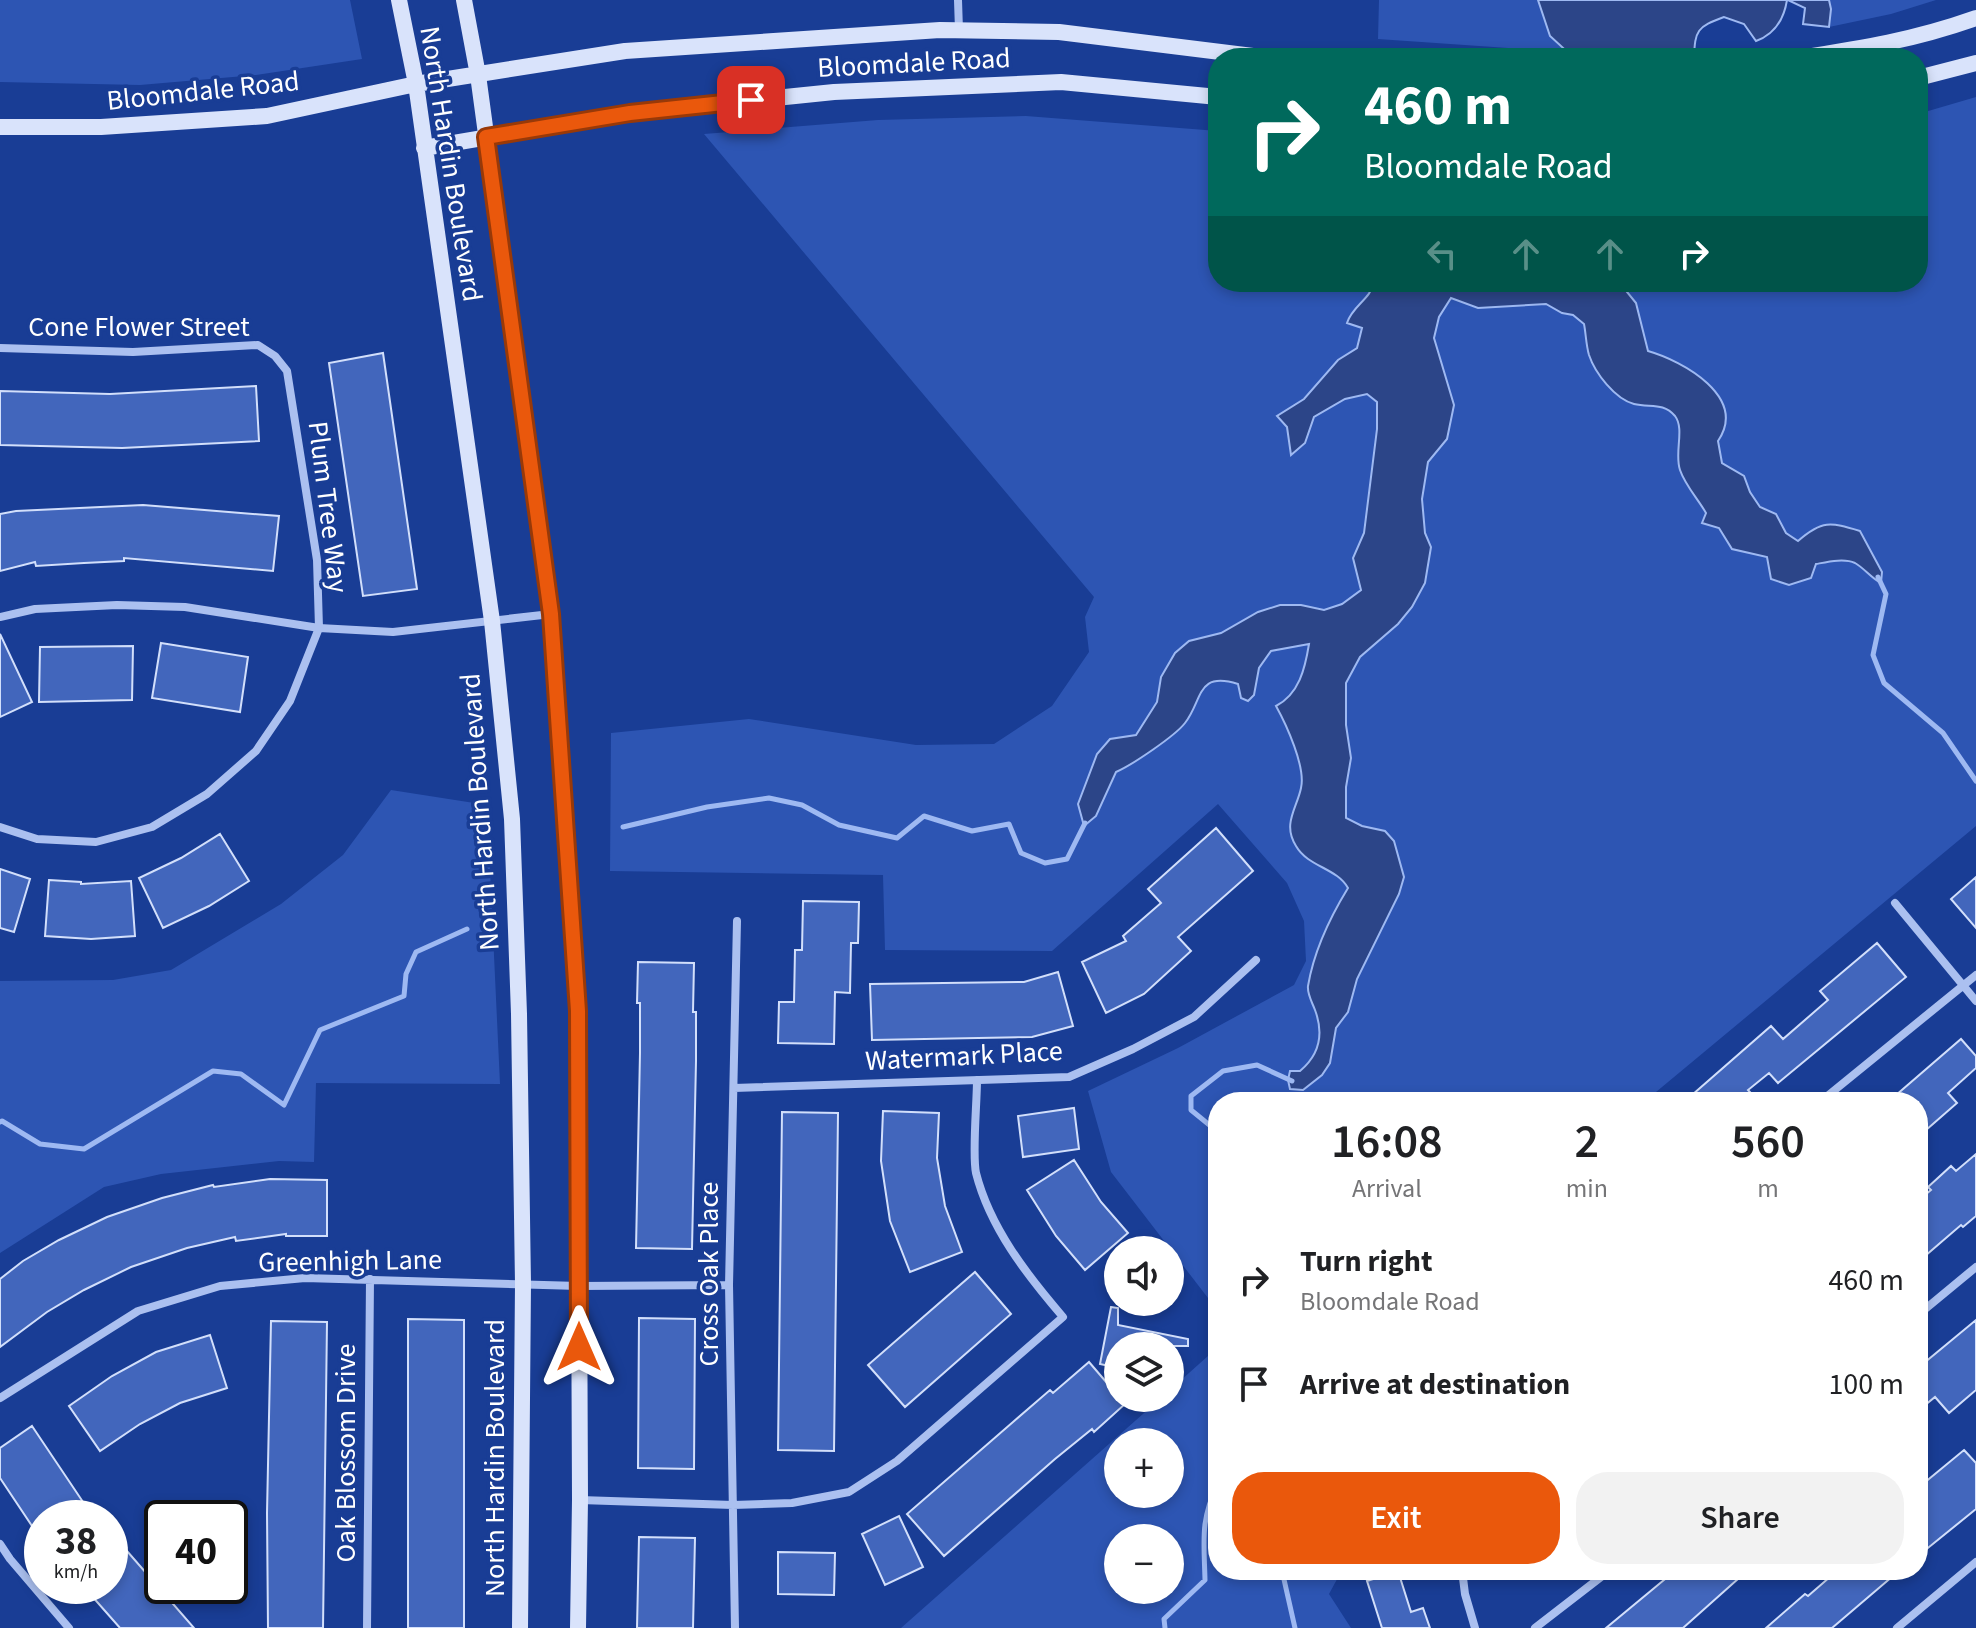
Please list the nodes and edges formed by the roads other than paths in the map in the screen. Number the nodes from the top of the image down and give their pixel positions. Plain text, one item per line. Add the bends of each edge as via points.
1 (399, 0) edge
2 (464, 0) edge
3 (958, 0) edge
4 (1976, 18) edge
5 (959, 31) junction
6 (1862, 48) edge
7 (1208, 50) edge
8 (1976, 63) edge
9 (478, 75) junction
10 (1928, 75) edge
11 (416, 84) junction
12 (1208, 96) edge
13 (0, 127) edge
14 (486, 137) junction
15 (424, 148) junction
16 (0, 348) edge
17 (275, 356) joint
18 (551, 614) junction
19 (0, 617) edge
20 (492, 621) junction
21 (319, 628) junction
22 (0, 827) edge
23 (1895, 903) dead end
24 (737, 921) dead end
25 (1256, 960) dead end
26 (1976, 975) edge
27 (1962, 984) junction
28 (1976, 1001) edge
29 (977, 1080) junction
30 (734, 1088) junction
31 (1832, 1092) edge
32 (1976, 1267) edge
33 (370, 1279) junction
34 (523, 1284) junction
35 (729, 1285) junction
36 (579, 1286) junction
37 (1928, 1307) edge
38 (0, 1398) edge
39 (580, 1500) junction
40 (733, 1505) junction
41 (0, 1544) edge
42 (1976, 1562) edge
43 (1463, 1580) edge
44 (1597, 1580) edge
45 (69, 1628) edge
46 (367, 1628) edge
47 (520, 1628) edge
48 (578, 1628) edge
49 (735, 1628) edge
50 (1475, 1628) edge
51 (1535, 1628) edge
52 (1897, 1628) edge

1 - 11 street, North Hardin Boulevard
2 - 9 street, North Hardin Boulevard
3 - 5 street
4 - 6 street
5 - 7 street, Bloomdale Road via 1059,32
5 - 9 street, Bloomdale Road via 625,51
8 - 10 street
9 - 11 street, Bloomdale Road
9 - 14 street, North Hardin Boulevard
11 - 13 street, Bloomdale Road via 267,116 101,127
11 - 15 street, North Hardin Boulevard
12 - 14 street, Bloomdale Road via 1061,82 834,92 630,113
14 - 15 street, Bloomdale Road
14 - 18 street, North Hardin Boulevard
15 - 20 street, North Hardin Boulevard
16 - 17 street, Cone Flower Street via 133,352 258,345
17 - 21 street, Plum Tree Way via 287,371 290,387 317,560
18 - 20 street
18 - 36 street, North Hardin Boulevard via 578,1011
19 - 21 street via 35,609 185,607
20 - 21 street via 393,632
20 - 34 street, North Hardin Boulevard via 512,819
21 - 22 street, Plum Tree Way via 290,701 256,751 207,794 152,827 96,842 37,839
23 - 27 street
24 - 30 street, Cross Oak Place
25 - 29 street, Watermark Place via 1194,1017 1069,1077
26 - 27 street
27 - 28 street
27 - 31 street
29 - 30 street, Watermark Place
29 - 40 street via 976,1172 1000,1232 1063,1317 897,1461 849,1492 792,1503
30 - 35 street, Cross Oak Place
32 - 37 street
33 - 34 street, Greenhigh Lane
33 - 38 street, Greenhigh Lane via 305,1278 220,1286 138,1311
33 - 46 street, Oak Blossom Drive
34 - 36 street, Greenhigh Lane
34 - 47 street, North Hardin Boulevard
35 - 36 street, Greenhigh Lane
35 - 40 street, Cross Oak Place
36 - 39 street, North Hardin Boulevard
39 - 40 street
39 - 48 street, North Hardin Boulevard
40 - 49 street, Cross Oak Place
41 - 45 street
42 - 52 street
43 - 50 street
44 - 51 street

